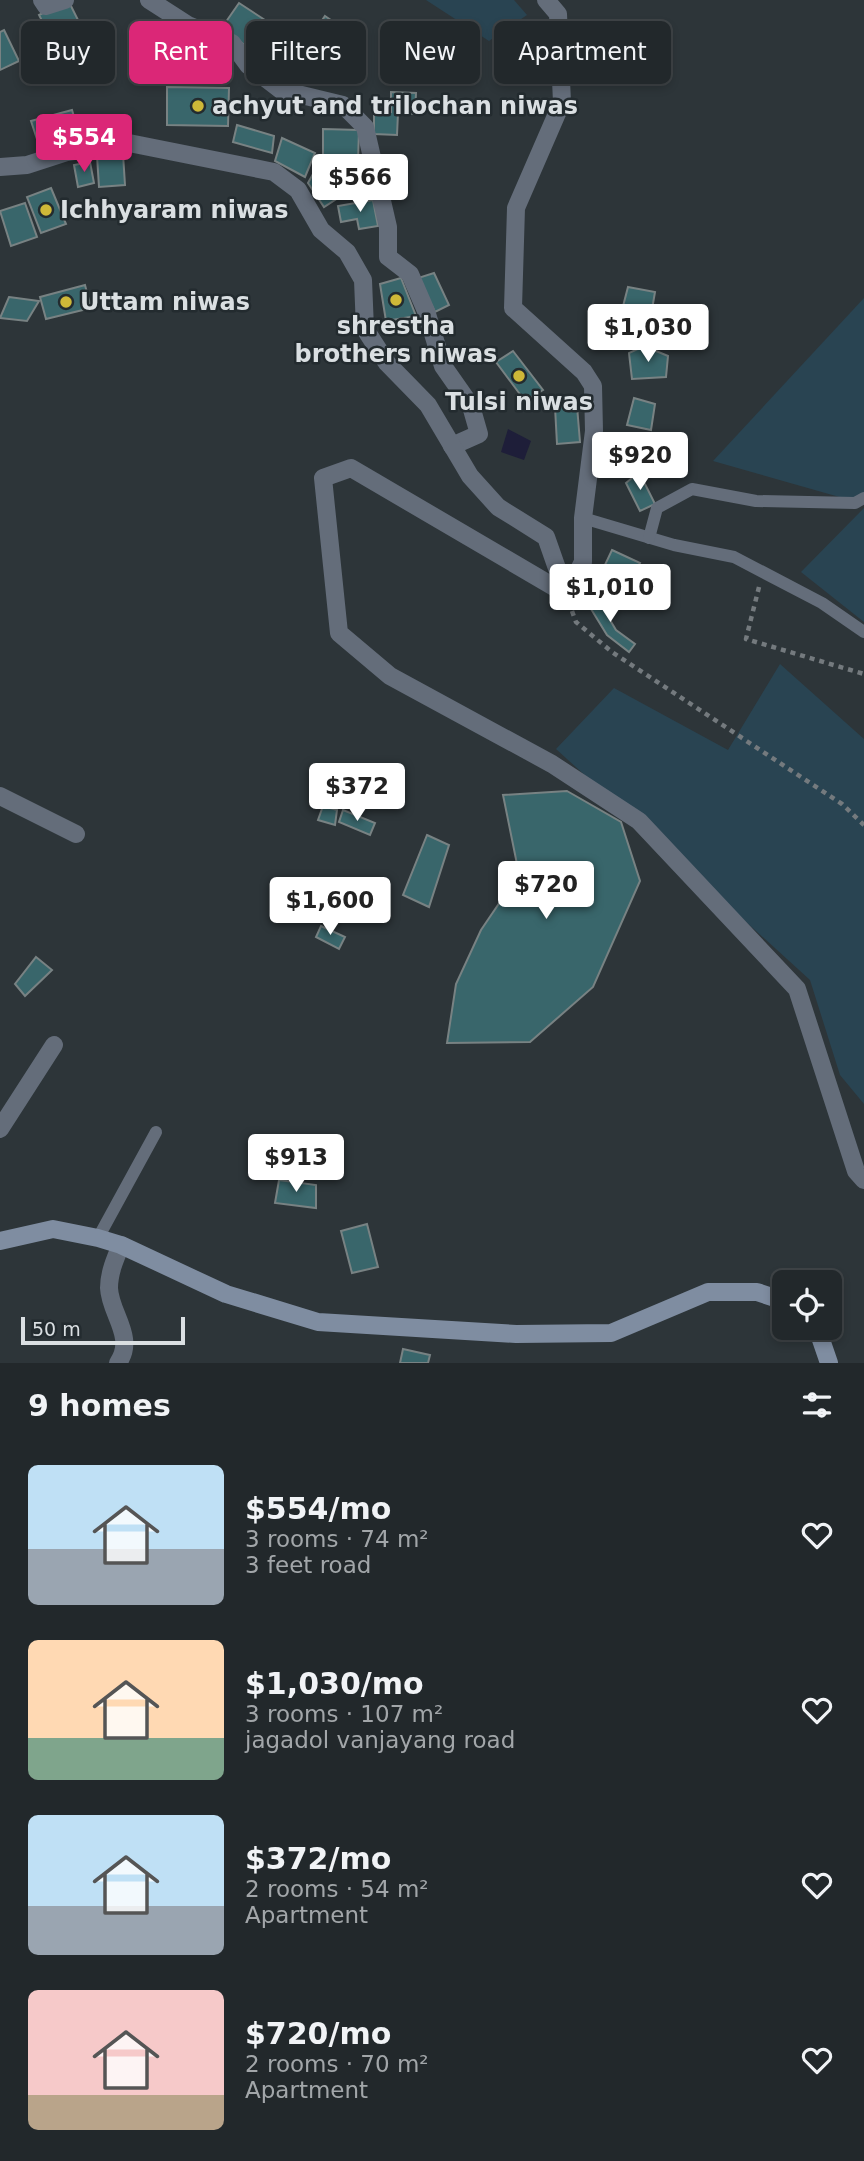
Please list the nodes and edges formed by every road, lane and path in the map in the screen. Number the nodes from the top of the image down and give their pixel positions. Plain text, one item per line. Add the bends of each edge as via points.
1 (42, 0) edge
2 (65, 0) edge
3 (149, 0) edge
4 (546, 0) edge
5 (0, 167) edge
6 (452, 446) junction
7 (864, 498) edge
8 (583, 518) junction
9 (649, 538) junction
10 (749, 564) junction
11 (566, 594) junction
12 (864, 632) edge
13 (864, 674) edge
14 (0, 796) edge
15 (864, 825) edge
16 (76, 834) dead end
17 (54, 1045) dead end
18 (0, 1129) edge
19 (156, 1132) dead end
20 (864, 1180) edge
21 (98, 1238) junction
22 (0, 1241) edge
23 (121, 1245) junction
24 (772, 1297) edge
25 (821, 1340) edge
26 (118, 1363) edge
27 (830, 1363) edge

1 - 2 street via 46,6
3 - 6 street via 188,25 232,44 248,65 281,90 342,105 365,127 388,227 388,257 410,274 443,366 471,405 477,425 479,434
4 - 8 street via 558,14 562,102 516,208 513,308 584,372 593,386 594,431
5 - 6 street via 129,143 274,172 298,190 321,230 347,251 363,280 365,328 387,363 428,405
6 - 11 street via 470,476 498,507 546,537
7 - 9 lane via 855,503 755,501 692,489 657,508
8 - 9 lane
8 - 11 street via 583,562
9 - 10 lane
10 - 12 lane via 822,603
10 - 13 path via 743,574 760,583 746,639
11 - 15 path via 576,622 612,652 842,804
11 - 20 street via 351,468 323,478 339,633 390,676 552,764 639,821 797,989 856,1171
14 - 16 street
17 - 18 street
19 - 21 lane
21 - 22 main road via 53,1228
21 - 23 main road
23 - 24 main road via 226,1294 318,1322 516,1334 611,1333 708,1292 757,1292
23 - 26 street via 109,1290 124,1334
25 - 27 main road

